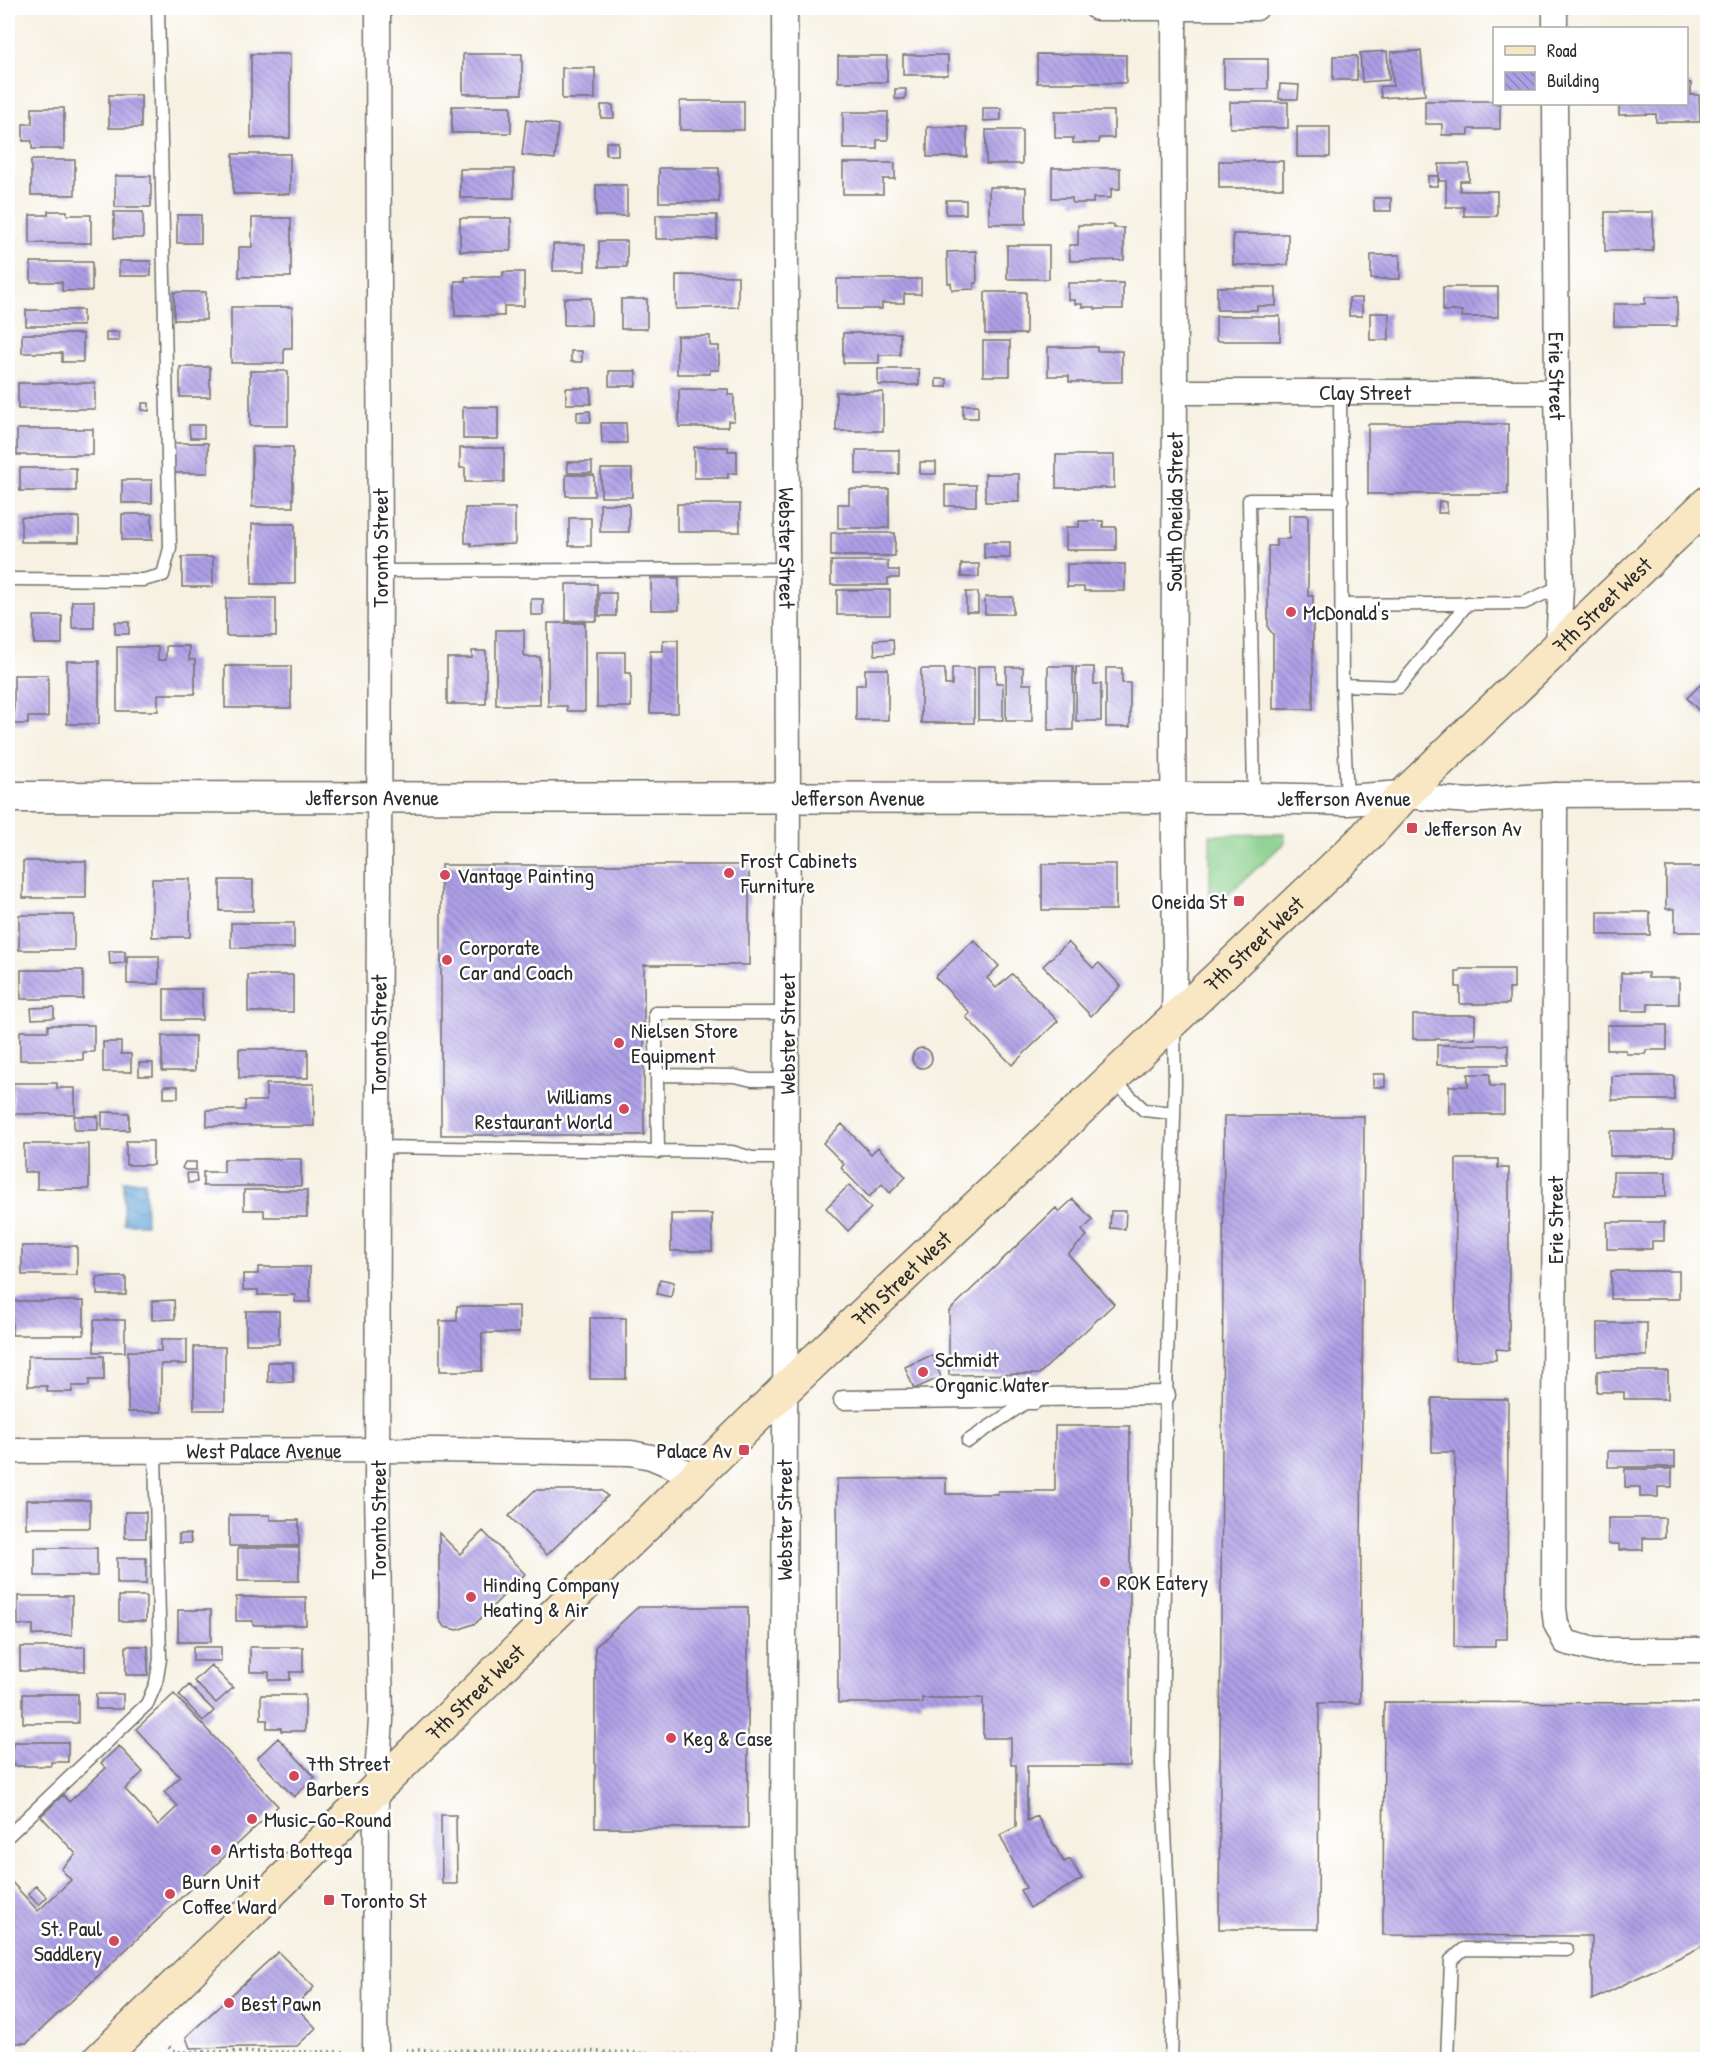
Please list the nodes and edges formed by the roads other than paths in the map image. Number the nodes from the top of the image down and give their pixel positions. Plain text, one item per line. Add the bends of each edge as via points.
1 (158, 8) edge
2 (378, 8) edge
3 (785, 8) edge
4 (1097, 8) edge
5 (1174, 8) edge
6 (1256, 8) edge
7 (1555, 8) edge
8 (1555, 27) edge
9 (1556, 105) edge
10 (1175, 392) junction
11 (1340, 392) junction
12 (1557, 392) junction
13 (1342, 500) junction
14 (1707, 503) edge
15 (786, 569) junction
16 (380, 571) junction
17 (8, 579) edge
18 (1561, 586) junction
19 (1468, 603) junction
20 (1342, 605) junction
21 (1558, 646) junction
22 (1342, 686) junction
23 (1707, 794) edge
24 (1555, 795) junction
25 (1403, 796) junction
26 (8, 797) edge
27 (378, 798) junction
28 (788, 798) junction
29 (1174, 798) junction
30 (1254, 798) junction
31 (1347, 800) junction
32 (787, 1012) junction
33 (1174, 1018) junction
34 (657, 1075) junction
35 (1110, 1078) junction
36 (787, 1080) junction
37 (1173, 1113) junction
38 (378, 1147) junction
39 (658, 1152) junction
40 (786, 1158) junction
41 (785, 1389) junction
42 (1166, 1399) junction
43 (843, 1400) dead end
44 (968, 1441) dead end
45 (8, 1451) edge
46 (378, 1451) junction
47 (155, 1452) junction
48 (696, 1476) junction
49 (1707, 1650) edge
50 (376, 1787) junction
51 (8, 1836) edge
52 (1567, 1950) dead end
53 (99, 2060) edge
54 (375, 2060) edge
55 (786, 2060) edge
56 (1171, 2060) edge
57 (1447, 2060) edge

1 - 17 lane via 168,564 163,575 143,580
2 - 16 street, Toronto Street
3 - 15 street, Webster Street
4 - 5 street
5 - 6 street
5 - 10 street, South Oneida Street
7 - 8 street
9 - 12 street, Erie Street
10 - 11 street, Clay Street
10 - 29 street, South Oneida Street
11 - 12 street, Clay Street
11 - 13 lane
12 - 18 street, Erie Street
13 - 20 lane
13 - 30 lane via 1249,500
14 - 21 main road, 7th Street West
15 - 16 lane
15 - 28 street, Webster Street
16 - 27 street, Toronto Street
18 - 19 lane via 1524,603
18 - 21 street, Erie Street
19 - 20 lane
19 - 22 lane via 1399,687
20 - 22 lane
21 - 25 main road, 7th Street West
22 - 31 lane
23 - 24 street, Jefferson Avenue
24 - 25 street, Jefferson Avenue via 1469,801
24 - 49 street, Erie Street via 1556,1624 1565,1642 1595,1650
25 - 31 street, Jefferson Avenue
25 - 33 main road, 7th Street West via 1361,842
26 - 27 street, Jefferson Avenue
27 - 28 street, Jefferson Avenue
27 - 38 street, Toronto Street
28 - 29 street, Jefferson Avenue
28 - 32 street, Webster Street
29 - 30 street, Jefferson Avenue
29 - 33 street, South Oneida Street
30 - 31 street, Jefferson Avenue
32 - 34 lane via 655,1013
32 - 36 street, Webster Street
33 - 35 main road, 7th Street West
33 - 37 lane
34 - 36 lane
34 - 39 lane
35 - 37 lane via 1144,1110
35 - 41 main road, 7th Street West
36 - 40 street, Webster Street
37 - 42 lane
38 - 39 lane
38 - 46 street, Toronto Street
39 - 40 lane via 732,1152 752,1158
40 - 41 street, Webster Street
41 - 48 main road, 7th Street West
41 - 55 street, Webster Street
42 - 43 street
42 - 44 lane via 1025,1403
42 - 56 lane via 1162,1764 1173,2005
45 - 47 street, West Palace Avenue
46 - 47 street, West Palace Avenue
46 - 48 street, West Palace Avenue via 631,1452
46 - 50 street, Toronto Street via 381,1720
47 - 51 lane via 160,1659 156,1683 147,1704
48 - 50 main road, 7th Street West
50 - 53 main road, 7th Street West
50 - 54 street, Toronto Street
52 - 57 lane via 1464,1949 1451,1960

